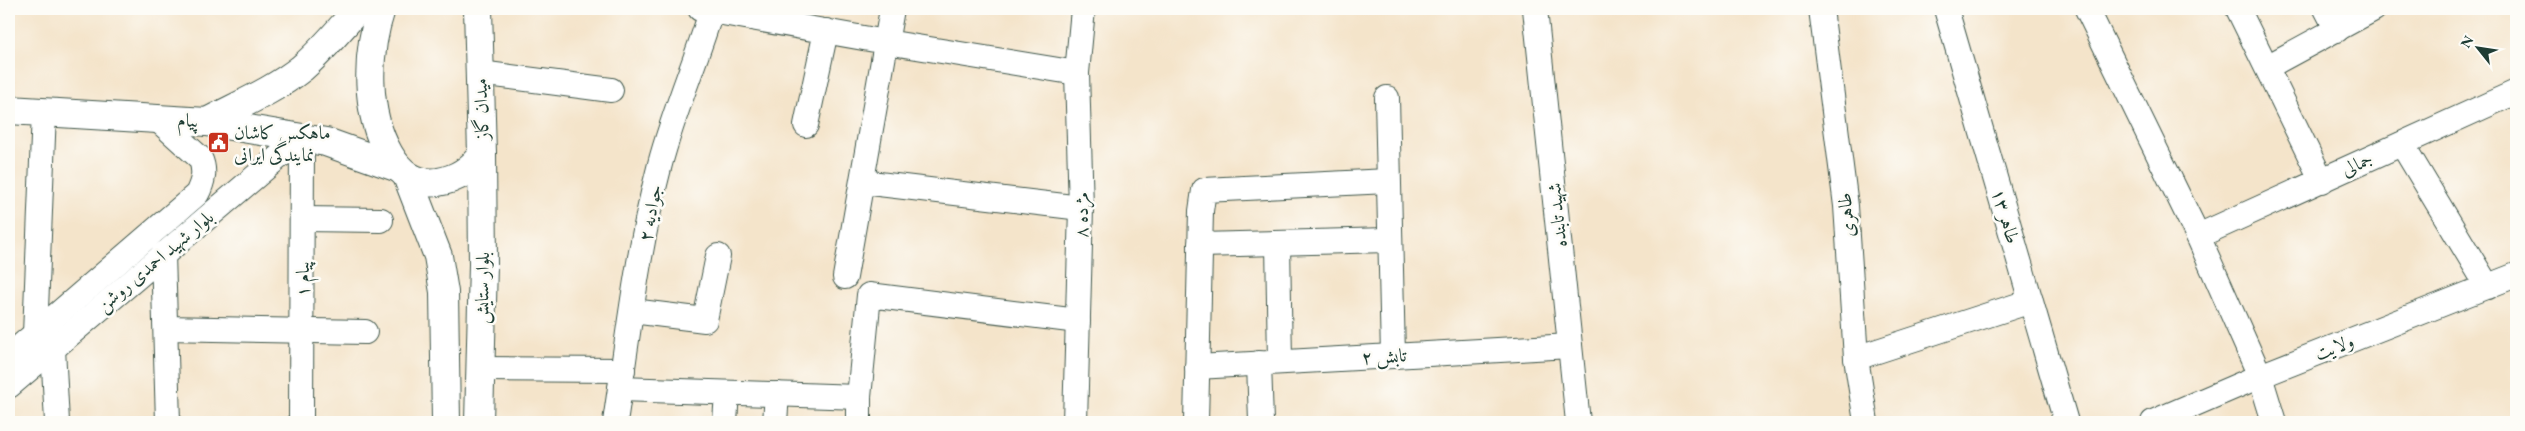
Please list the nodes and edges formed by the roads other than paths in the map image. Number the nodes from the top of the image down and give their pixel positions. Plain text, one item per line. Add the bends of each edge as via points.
1 (358, 9) edge
2 (381, 9) edge
3 (478, 9) edge
4 (708, 9) edge
5 (892, 9) edge
6 (1083, 9) edge
7 (1535, 9) edge
8 (1821, 9) edge
9 (1946, 9) edge
10 (2087, 9) edge
11 (2238, 9) edge
12 (2326, 9) edge
13 (2374, 9) edge
14 (2337, 30) junction
15 (826, 31) junction
16 (886, 42) junction
17 (2266, 67) junction
18 (1077, 72) junction
19 (480, 73) junction
20 (611, 90) dead end
21 (2516, 92) edge
22 (1386, 98) dead end
23 (9, 110) edge
24 (44, 112) junction
25 (157, 119) junction
26 (207, 122) junction
27 (806, 125) dead end
28 (302, 136) junction
29 (2402, 144) junction
30 (482, 154) junction
31 (401, 172) junction
32 (1388, 181) junction
33 (2322, 181) junction
34 (862, 182) junction
35 (1081, 208) junction
36 (302, 218) junction
37 (380, 220) dead end
38 (2198, 236) junction
39 (1388, 240) junction
40 (1278, 243) junction
41 (1200, 245) junction
42 (163, 254) junction
43 (718, 256) dead end
44 (2516, 275) edge
45 (845, 277) dead end
46 (2488, 287) junction
47 (91, 300) junction
48 (2031, 301) junction
49 (632, 311) junction
50 (1078, 321) junction
51 (166, 328) junction
52 (302, 330) junction
53 (365, 332) dead end
54 (35, 334) junction
55 (1570, 346) junction
56 (54, 349) junction
57 (9, 356) edge
58 (1392, 356) junction
59 (1856, 358) junction
60 (1269, 362) junction
61 (1197, 367) junction
62 (480, 369) junction
63 (2260, 376) junction
64 (621, 380) junction
65 (9, 386) edge
66 (727, 393) junction
67 (777, 394) junction
68 (859, 397) junction
69 (57, 422) edge
70 (168, 422) edge
71 (301, 422) edge
72 (446, 422) edge
73 (480, 422) edge
74 (615, 422) edge
75 (725, 422) edge
76 (775, 422) edge
77 (859, 422) edge
78 (1075, 422) edge
79 (1196, 422) edge
80 (1260, 422) edge
81 (1578, 422) edge
82 (1866, 422) edge
83 (2066, 422) edge
84 (2153, 422) edge
85 (2274, 422) edge

1 - 26 main road, پیام via 301,68 274,88
2 - 31 main road via 372,59 374,114 382,140
3 - 19 main road, میدان گاز
4 - 15 street
4 - 49 street, جوادیه ۲ via 660,166
5 - 16 street
6 - 18 street, مژده ۸
7 - 55 street, شهید تابنده
8 - 59 street, طاهری via 1846,206
9 - 48 street, طاهر ۱۳
10 - 38 street
11 - 17 street
12 - 14 street
13 - 14 street
14 - 17 street
15 - 16 street
15 - 27 street
16 - 18 street
16 - 34 street
17 - 33 street
18 - 35 street, مژده ۸
19 - 20 street
19 - 30 main road, میدان گاز
21 - 29 street, جمالی
22 - 32 street
23 - 24 main road, پیام
24 - 25 main road, پیام
24 - 54 street
25 - 26 main road, پیام
25 - 47 street, بلوار شهید احمدی روشن via 200,158 204,166 201,185 197,194
26 - 28 main road, میدان گاز
28 - 31 main road, میدان گاز via 326,142
28 - 36 street, پیام ۱
28 - 42 street, بلوار شهید احمدی روشن
29 - 33 street, جمالی
29 - 46 street
30 - 31 main road, میدان گاز via 467,171 445,181 417,181
30 - 62 main road, بلوار ستایش
31 - 72 main road, بلوار ستایش via 438,256 444,292
32 - 39 street
32 - 41 street via 1204,190
33 - 38 street, جمالی
34 - 35 street
34 - 45 street
35 - 50 street, مژده ۸
36 - 37 street
36 - 52 street, پیام ۱
38 - 63 street
39 - 40 street
39 - 58 street
40 - 41 street
40 - 60 street
41 - 61 street
42 - 47 street, بلوار شهید احمدی روشن
42 - 51 street
43 - 49 street via 705,320
44 - 46 street, ولایت
46 - 63 street, ولایت
47 - 54 street, بلوار شهید احمدی روشن
47 - 56 street, بلوار شهید احمدی روشن
48 - 59 street
48 - 83 street, طاهر ۱۳
49 - 64 street, جوادیه ۲
50 - 68 street via 869,295
50 - 78 street, مژده ۸
51 - 52 street
51 - 70 street
52 - 53 street
52 - 71 street, پیام ۱
54 - 57 street, بلوار شهید احمدی روشن
55 - 58 street, تابش ۲
55 - 81 street, شهید تابنده
56 - 65 street, بلوار شهید احمدی روشن
56 - 69 street
58 - 60 street, تابش ۲
59 - 82 street, طاهری
60 - 61 street, تابش ۲
60 - 80 street
61 - 79 street
62 - 64 street
62 - 73 main road, بلوار ستایش
63 - 84 street, ولایت
63 - 85 street
64 - 66 street
64 - 74 street, جوادیه ۲
66 - 67 street
66 - 75 street
67 - 68 street
67 - 76 street
68 - 77 street

